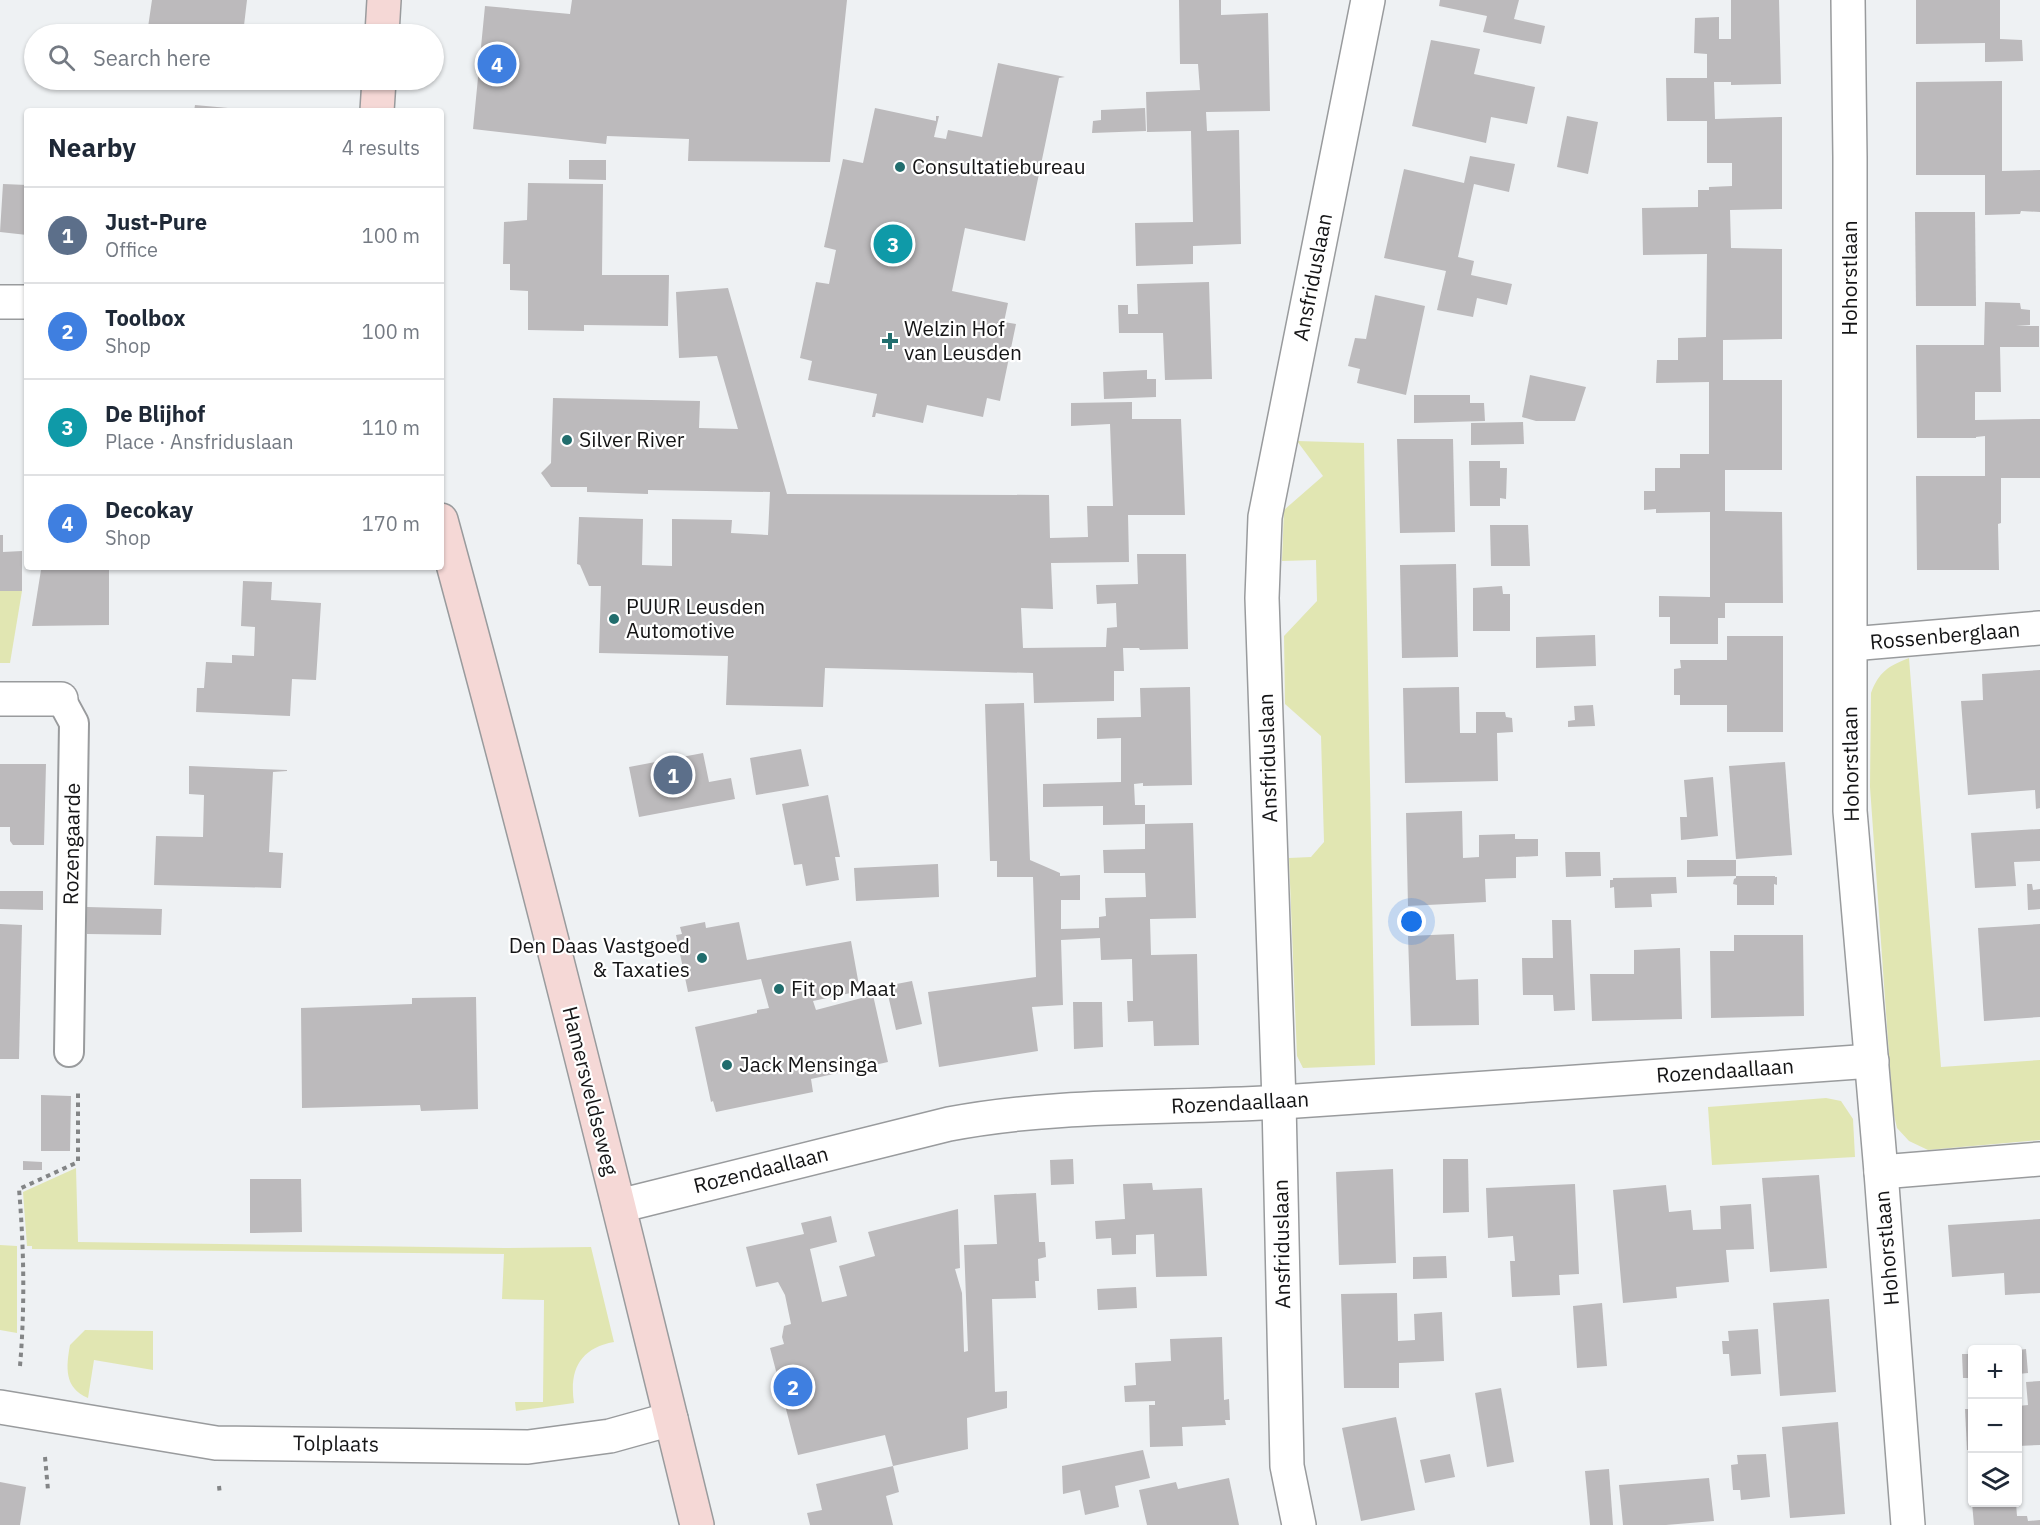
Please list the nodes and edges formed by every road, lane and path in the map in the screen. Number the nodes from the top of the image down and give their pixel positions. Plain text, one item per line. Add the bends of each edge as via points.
1 (384, 0) edge
2 (1368, 0) edge
3 (1848, 0) edge
4 (383, 24) edge
5 (378, 90) edge
6 (377, 108) edge
7 (0, 302) edge
8 (24, 302) edge
9 (444, 531) edge
10 (2040, 628) edge
11 (1851, 644) junction
12 (0, 699) edge
13 (61, 699) joint
14 (69, 1052) joint
15 (1872, 1061) junction
16 (1279, 1102) junction
17 (2040, 1159) edge
18 (1881, 1172) junction
19 (619, 1206) junction
20 (5, 1407) edge
21 (671, 1419) junction
22 (697, 1525) edge
23 (1299, 1525) edge
24 (1908, 1525) edge

1 - 4 street
2 - 16 street, Ansfriduslaan via 1265,517 1262,598
3 - 11 street, Hohorstlaan
5 - 6 street
7 - 8 street
9 - 19 street, Hamersveldseweg
10 - 11 street, Rossenberglaan
11 - 15 street, Hohorstlaan via 1850,811
12 - 13 street, Rozengaarde
13 - 14 lane, Rozengaarde via 74,723
14 - 20 path via 78,1073 78,1162 19,1189 24,1250 23,1327 20,1366
15 - 16 street, Rozendaallaan
15 - 18 street, Hohorstlaan
16 - 19 street, Rozendaallaan via 992,1116
16 - 23 street, Ansfriduslaan via 1287,1466
17 - 18 street
18 - 24 street, Hohorstlaan
19 - 21 street, Hamersveldseweg
20 - 21 street, Tolplaats via 216,1443 528,1447 610,1436
21 - 22 street, Hamersveldseweg

